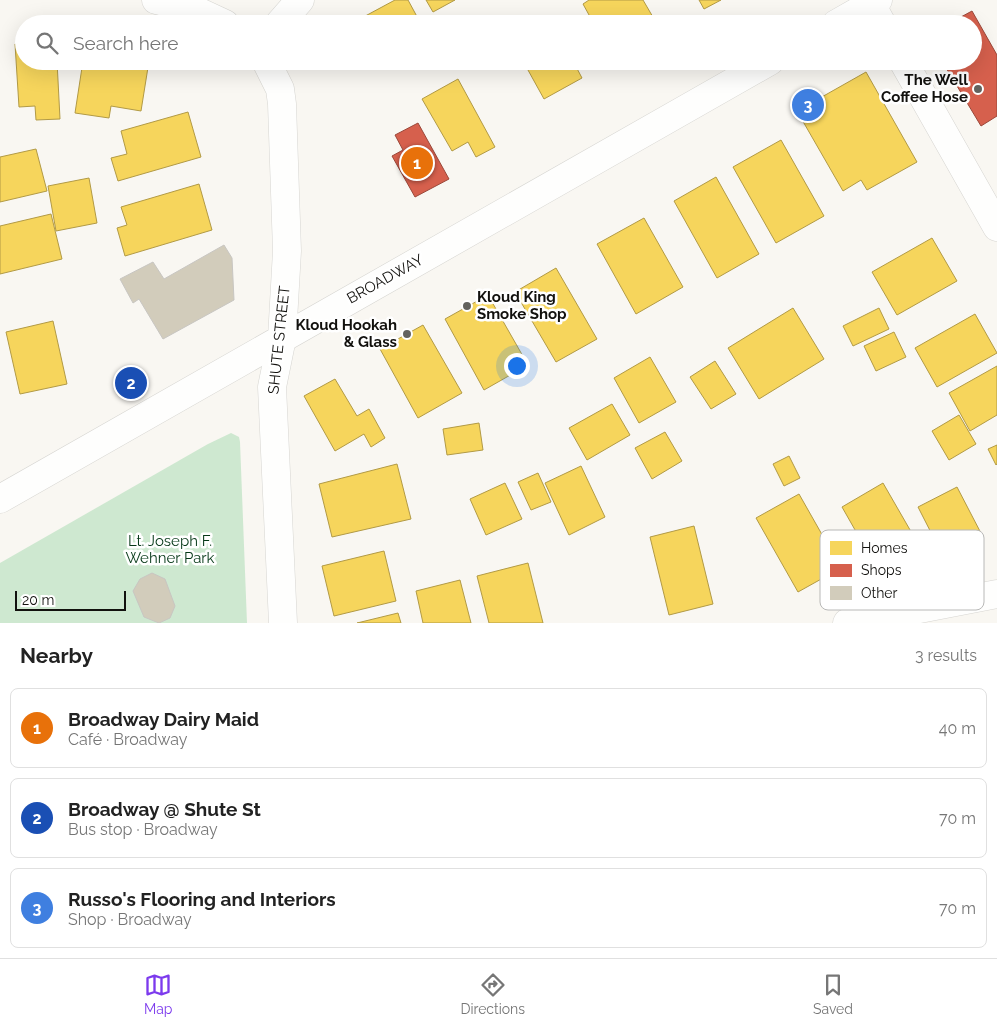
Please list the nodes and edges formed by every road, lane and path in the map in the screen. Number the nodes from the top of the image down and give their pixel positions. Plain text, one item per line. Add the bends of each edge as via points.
1 (156, 0) edge
2 (300, 0) edge
3 (877, 9) edge
4 (206, 15) edge
5 (287, 15) edge
6 (861, 15) edge
7 (270, 70) edge
8 (754, 70) edge
9 (908, 70) edge
10 (997, 227) edge
11 (282, 338) junction
12 (0, 498) edge
13 (997, 594) edge
14 (984, 597) edge
15 (914, 610) edge
16 (283, 623) edge
17 (847, 623) edge

1 - 4 main road
2 - 5 main road
3 - 6 main road
7 - 11 main road, SHUTE STREET via 280,89 282,104 287,251
8 - 11 main road, BROADWAY
9 - 10 main road
11 - 12 main road, BROADWAY
11 - 16 main road, SHUTE STREET via 272,387
13 - 14 main road
15 - 17 main road

